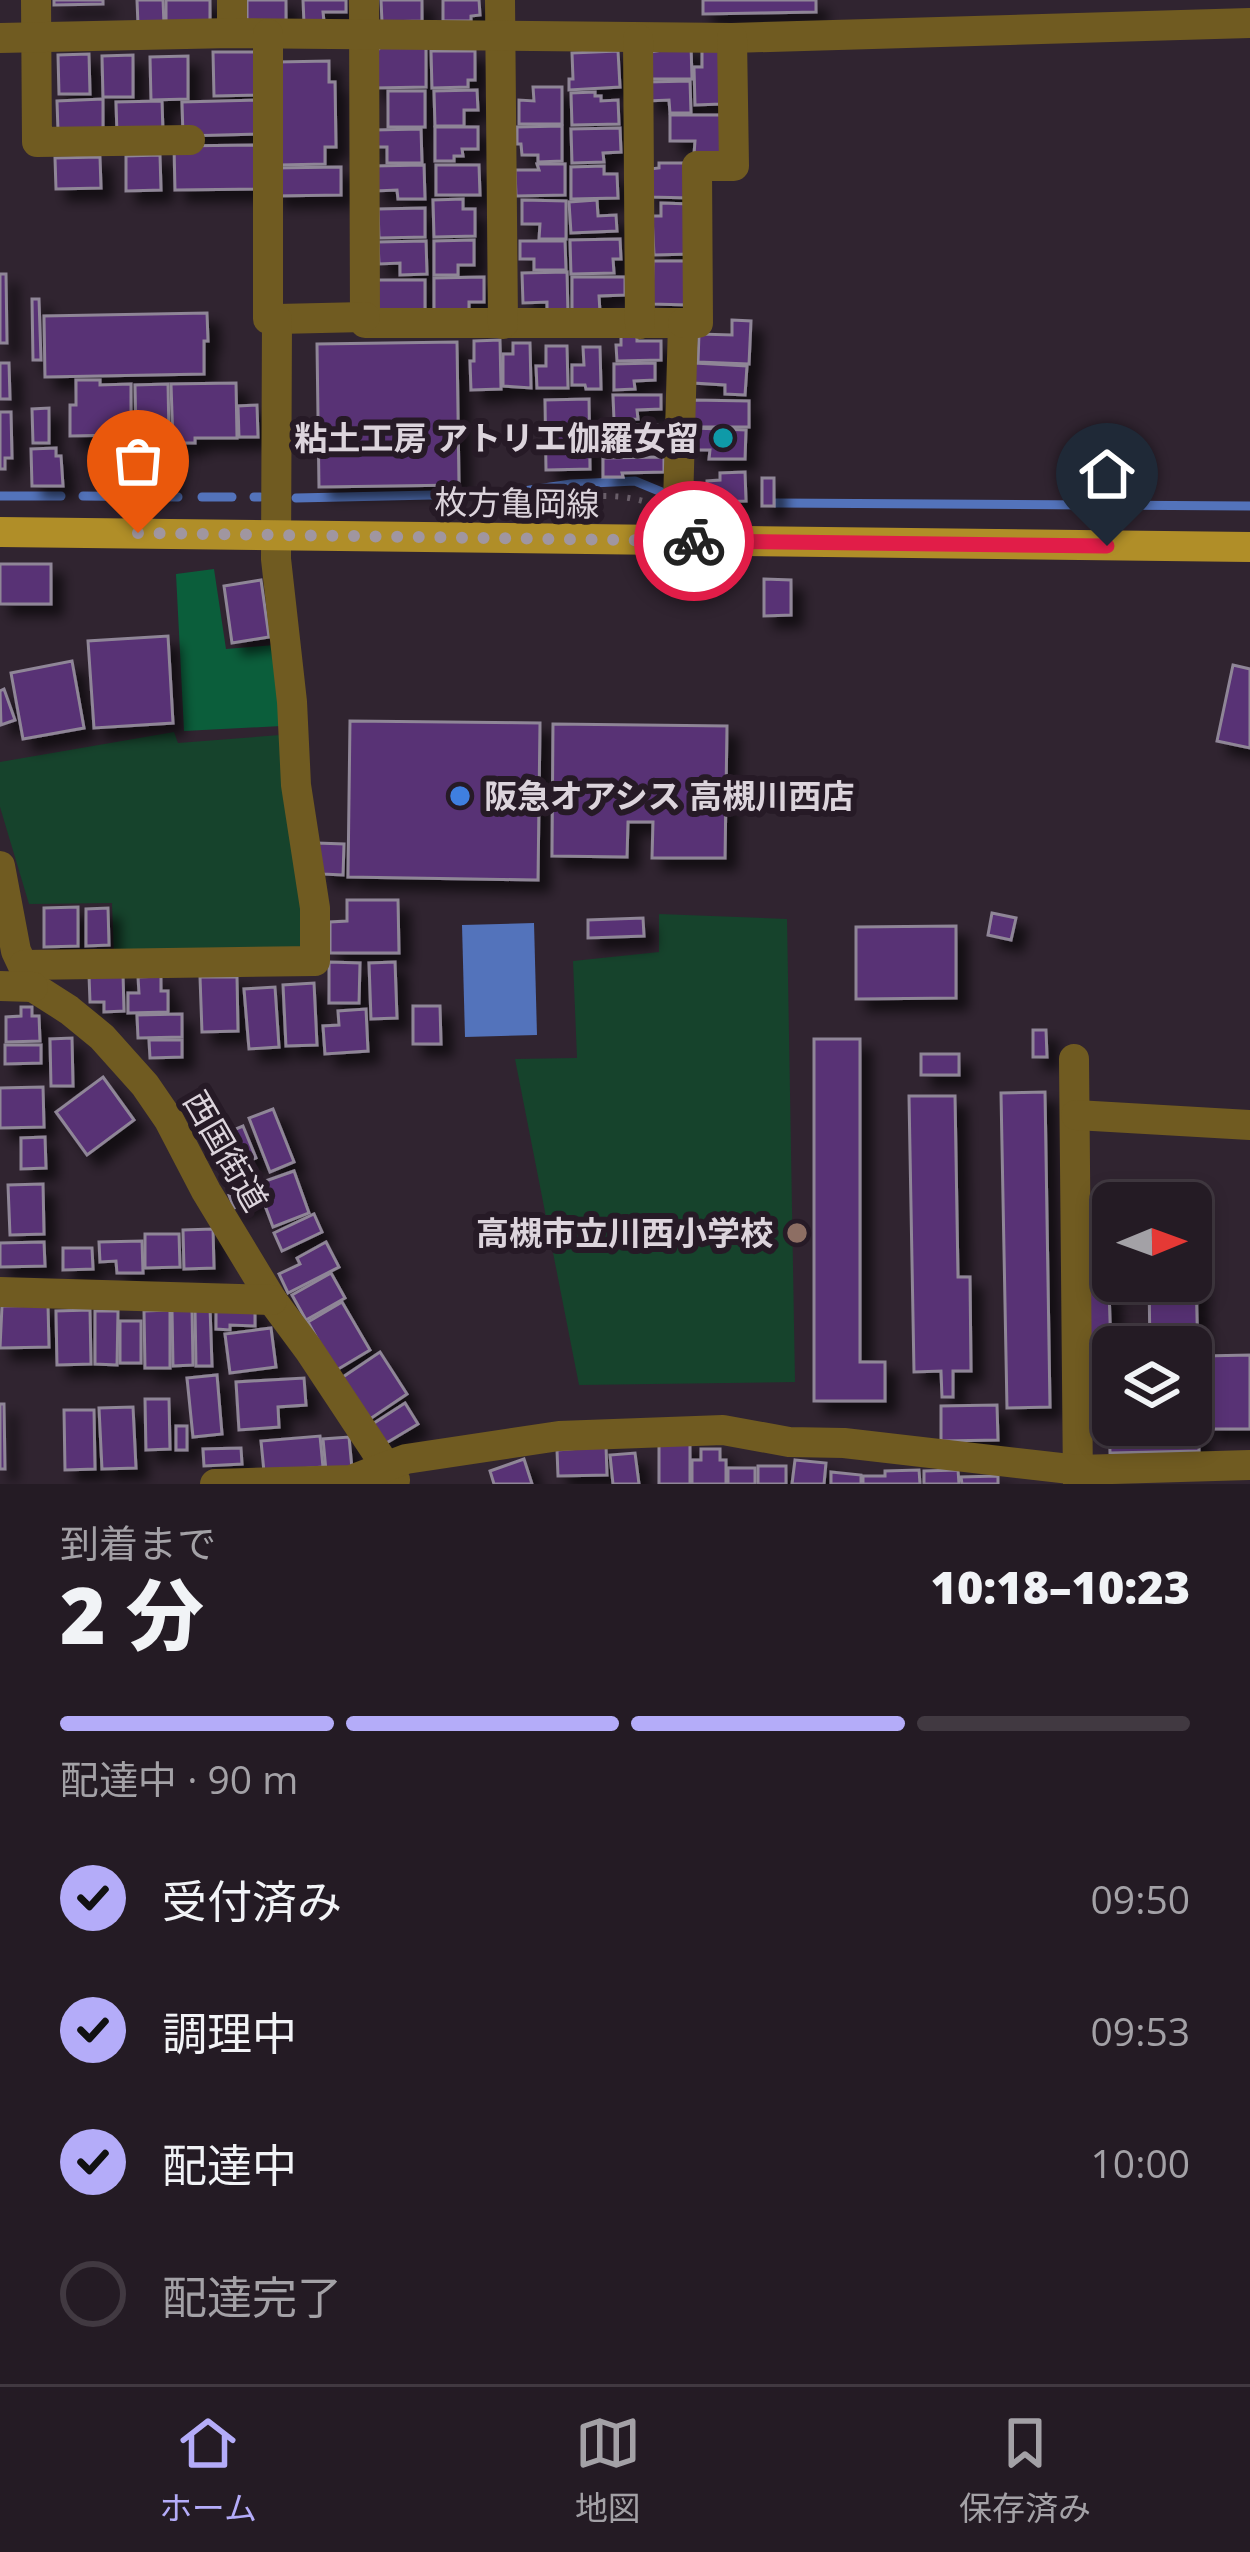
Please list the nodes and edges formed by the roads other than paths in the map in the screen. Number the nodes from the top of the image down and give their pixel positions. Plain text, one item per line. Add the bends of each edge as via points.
1 (35, 0) edge
2 (232, 0) edge
3 (364, 0) edge
4 (500, 0) edge
5 (1020, 0) edge
6 (1250, 22) edge
7 (1021, 32) junction
8 (232, 33) junction
9 (268, 34) junction
10 (364, 34) junction
11 (500, 34) junction
12 (36, 37) junction
13 (0, 38) edge
14 (732, 38) junction
15 (638, 39) junction
16 (190, 140) dead end
17 (365, 317) junction
18 (277, 319) junction
19 (683, 323) junction
20 (502, 324) junction
21 (640, 324) junction
22 (0, 532) edge
23 (276, 536) junction
24 (676, 541) junction
25 (1250, 547) edge
26 (0, 866) edge
27 (19, 979) edge
28 (1074, 1059) dead end
29 (1076, 1114) junction
30 (1250, 1125) edge
31 (0, 1292) edge
32 (272, 1300) junction
33 (1250, 1465) edge
34 (391, 1475) edge
35 (1078, 1477) edge
36 (215, 1484) edge

1 - 12 street
2 - 8 street
3 - 10 street
4 - 11 street
5 - 7 street
6 - 7 street
7 - 14 street
8 - 9 street
8 - 12 street
9 - 10 street
9 - 18 street via 268,320
10 - 11 street
10 - 17 street
11 - 15 street
11 - 20 street
12 - 13 street
12 - 16 street via 37,142
14 - 15 street
14 - 19 street via 734,166 697,166 698,323
15 - 21 street
17 - 18 street
17 - 20 street via 364,323
18 - 23 street
19 - 21 street
19 - 24 street
20 - 21 street
22 - 23 main road, 枚方亀岡線
23 - 24 main road, 枚方亀岡線
23 - 27 street via 315,961
24 - 25 main road, 枚方亀岡線
26 - 27 street
27 - 32 street, 西国街道 via 102,1037 145,1085
28 - 29 street
29 - 30 street
29 - 35 street
31 - 32 street
32 - 34 street, 西国街道
33 - 35 street
34 - 35 street via 406,1459 559,1436 723,1430
34 - 36 street

